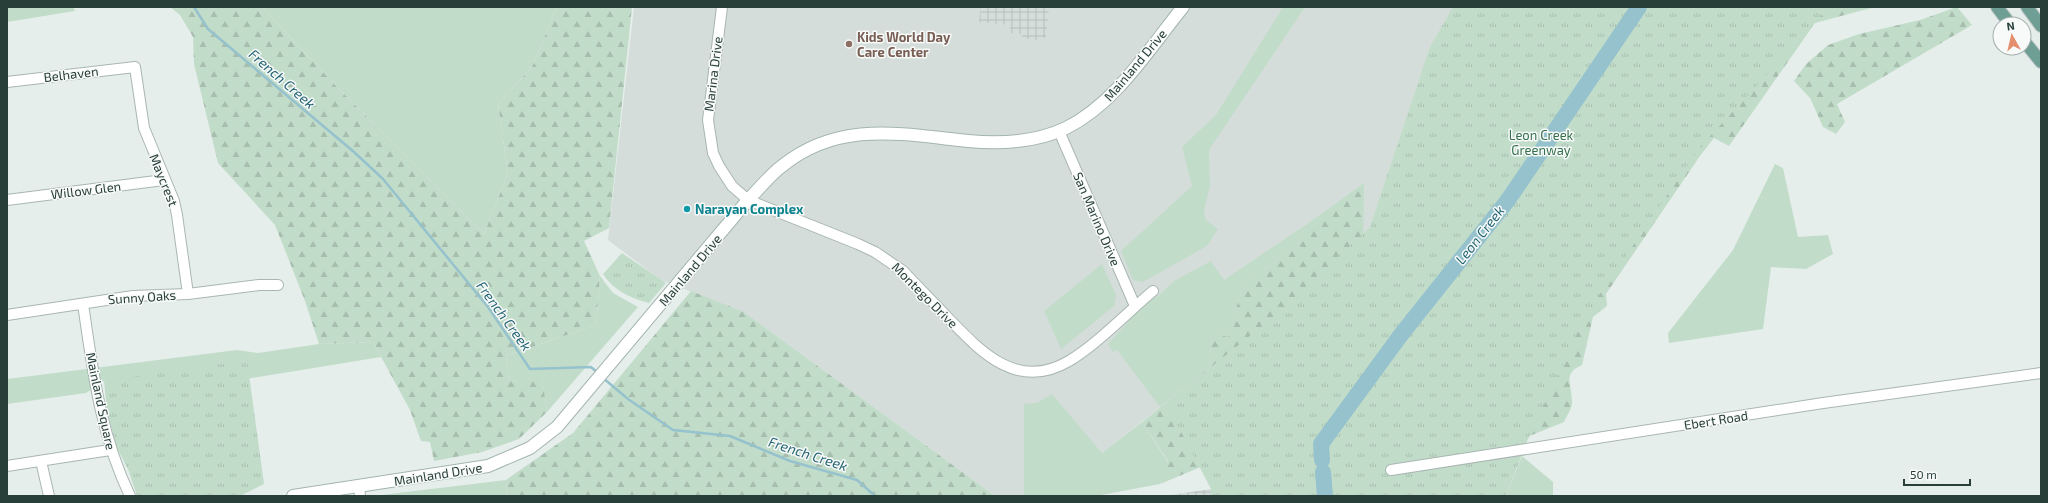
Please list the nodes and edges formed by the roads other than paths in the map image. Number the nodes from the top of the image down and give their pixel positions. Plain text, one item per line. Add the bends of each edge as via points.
1 (722, 7) edge
2 (1183, 7) edge
3 (1997, 7) edge
4 (2027, 7) edge
5 (2004, 16) edge
6 (2041, 26) edge
7 (2032, 51) edge
8 (2041, 62) edge
9 (135, 67) joint
10 (7, 82) edge
11 (1059, 131) junction
12 (164, 180) junction
13 (7, 200) edge
14 (748, 200) junction
15 (278, 285) dead end
16 (1153, 291) dead end
17 (188, 294) junction
18 (83, 304) junction
19 (1135, 306) junction
20 (7, 314) edge
21 (2041, 373) edge
22 (110, 450) junction
23 (41, 461) junction
24 (7, 466) edge
25 (1391, 470) dead end
26 (360, 491) edge
27 (49, 496) edge
28 (130, 496) edge
29 (293, 496) edge

1 - 14 street, Marina Drive via 708,108 709,131 719,166 732,186
2 - 11 main road, Mainland Drive via 1108,98 1082,119
3 - 5 main road
4 - 6 main road
7 - 8 main road
9 - 10 street, Belhaven
9 - 12 street, Maycrest via 144,128
11 - 14 main road, Mainland Drive via 1004,143 891,132 842,137 796,156 771,176
11 - 19 street, San Marino Drive
12 - 13 street, Willow Glen
12 - 17 street, Maycrest via 174,201 177,215
14 - 19 street, Montego Drive via 854,242 890,260 982,352 1012,369 1028,371 1053,368 1069,361 1083,352
14 - 26 main road, Mainland Drive via 557,426 530,448 500,462
15 - 17 street, Sunny Oaks
16 - 19 street, Montego Drive
17 - 18 street, Sunny Oaks via 133,296
18 - 20 street, Sunny Oaks
18 - 22 street, Mainland Square via 95,386
21 - 25 street, Ebert Road via 1823,403
22 - 23 street
22 - 28 street, Mainland Square
23 - 24 street
23 - 27 street
26 - 29 main road, Mainland Drive

